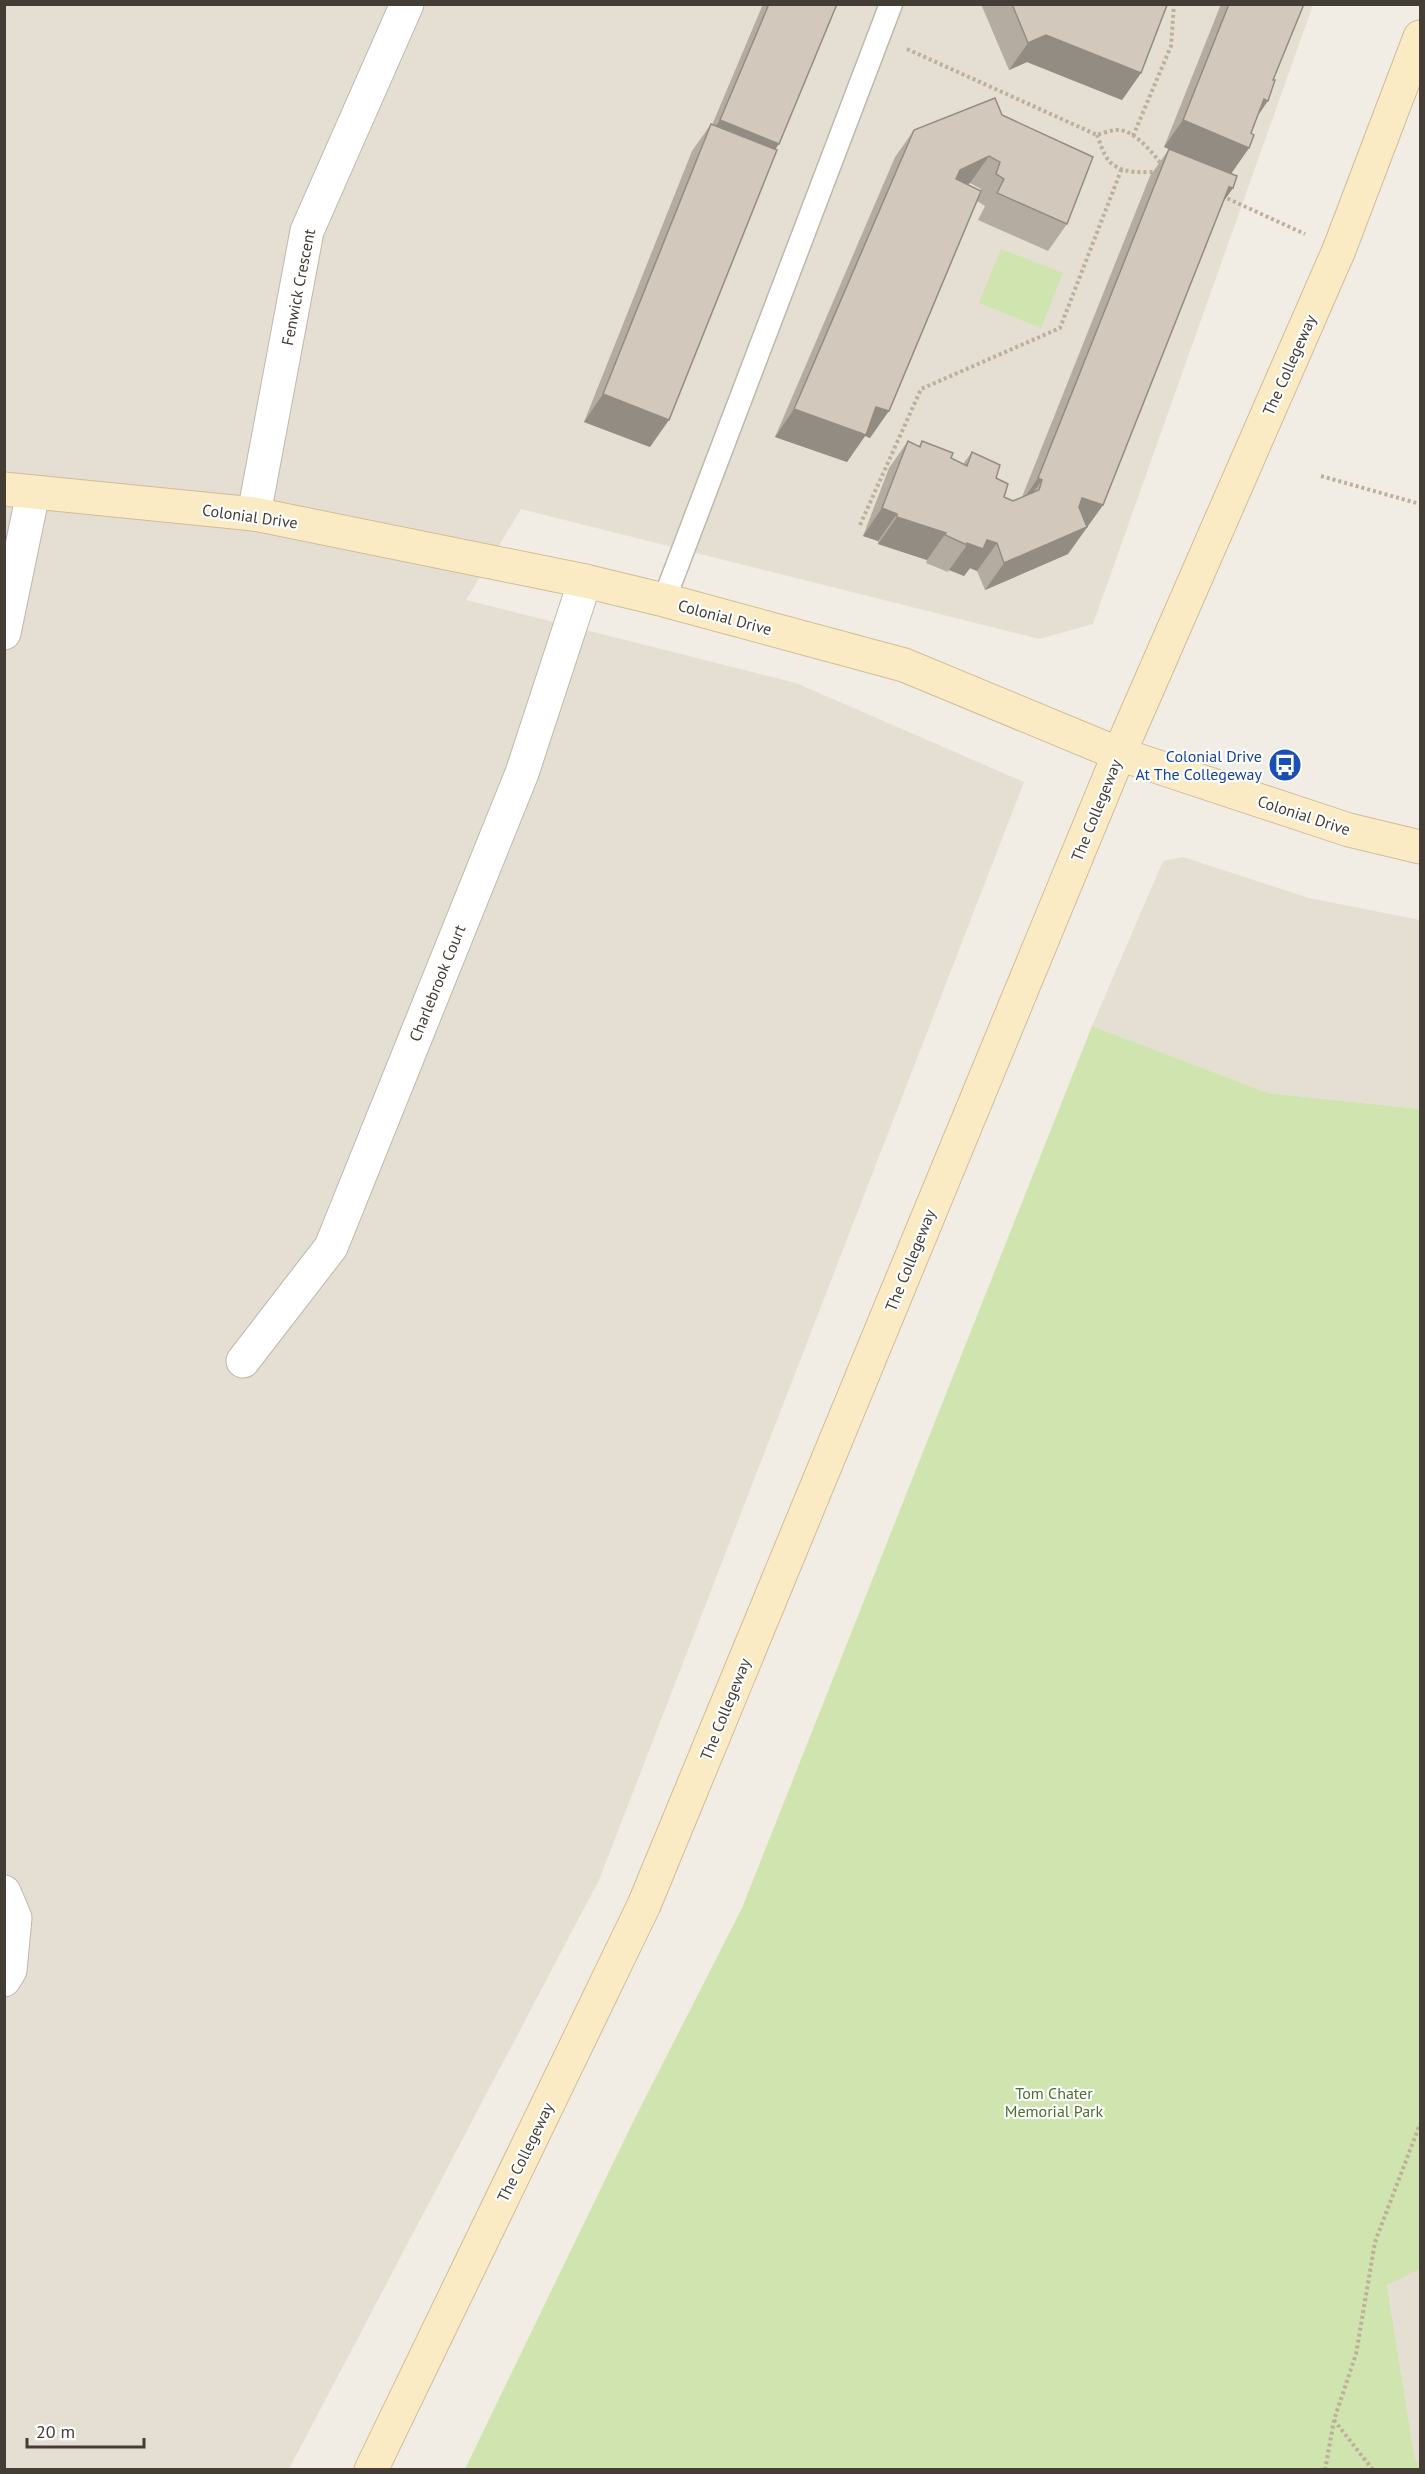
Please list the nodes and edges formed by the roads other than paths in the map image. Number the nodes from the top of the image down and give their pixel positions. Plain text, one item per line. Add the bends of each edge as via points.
1 (407, 4) edge
2 (891, 4) edge
3 (1420, 37) edge
4 (19, 491) edge
5 (254, 514) junction
6 (585, 581) junction
7 (664, 600) junction
8 (4, 633) edge
9 (1119, 754) junction
10 (1420, 847) edge
11 (243, 1361) dead end
12 (4, 1892) edge
13 (4, 1980) edge
14 (371, 2469) edge

1 - 5 street, Fenwick Crescent via 307,231
2 - 7 lane
3 - 9 street, The Collegeway via 1339,250
4 - 5 street, Colonial Drive
4 - 8 street
5 - 6 street, Colonial Drive
6 - 7 street, Colonial Drive
6 - 11 street, Charlebrook Court via 522,773 331,1247
7 - 9 street, Colonial Drive via 904,665
9 - 10 street, Colonial Drive via 1349,830
9 - 14 street, The Collegeway via 644,1905
12 - 13 street via 15,1918 10,1970

